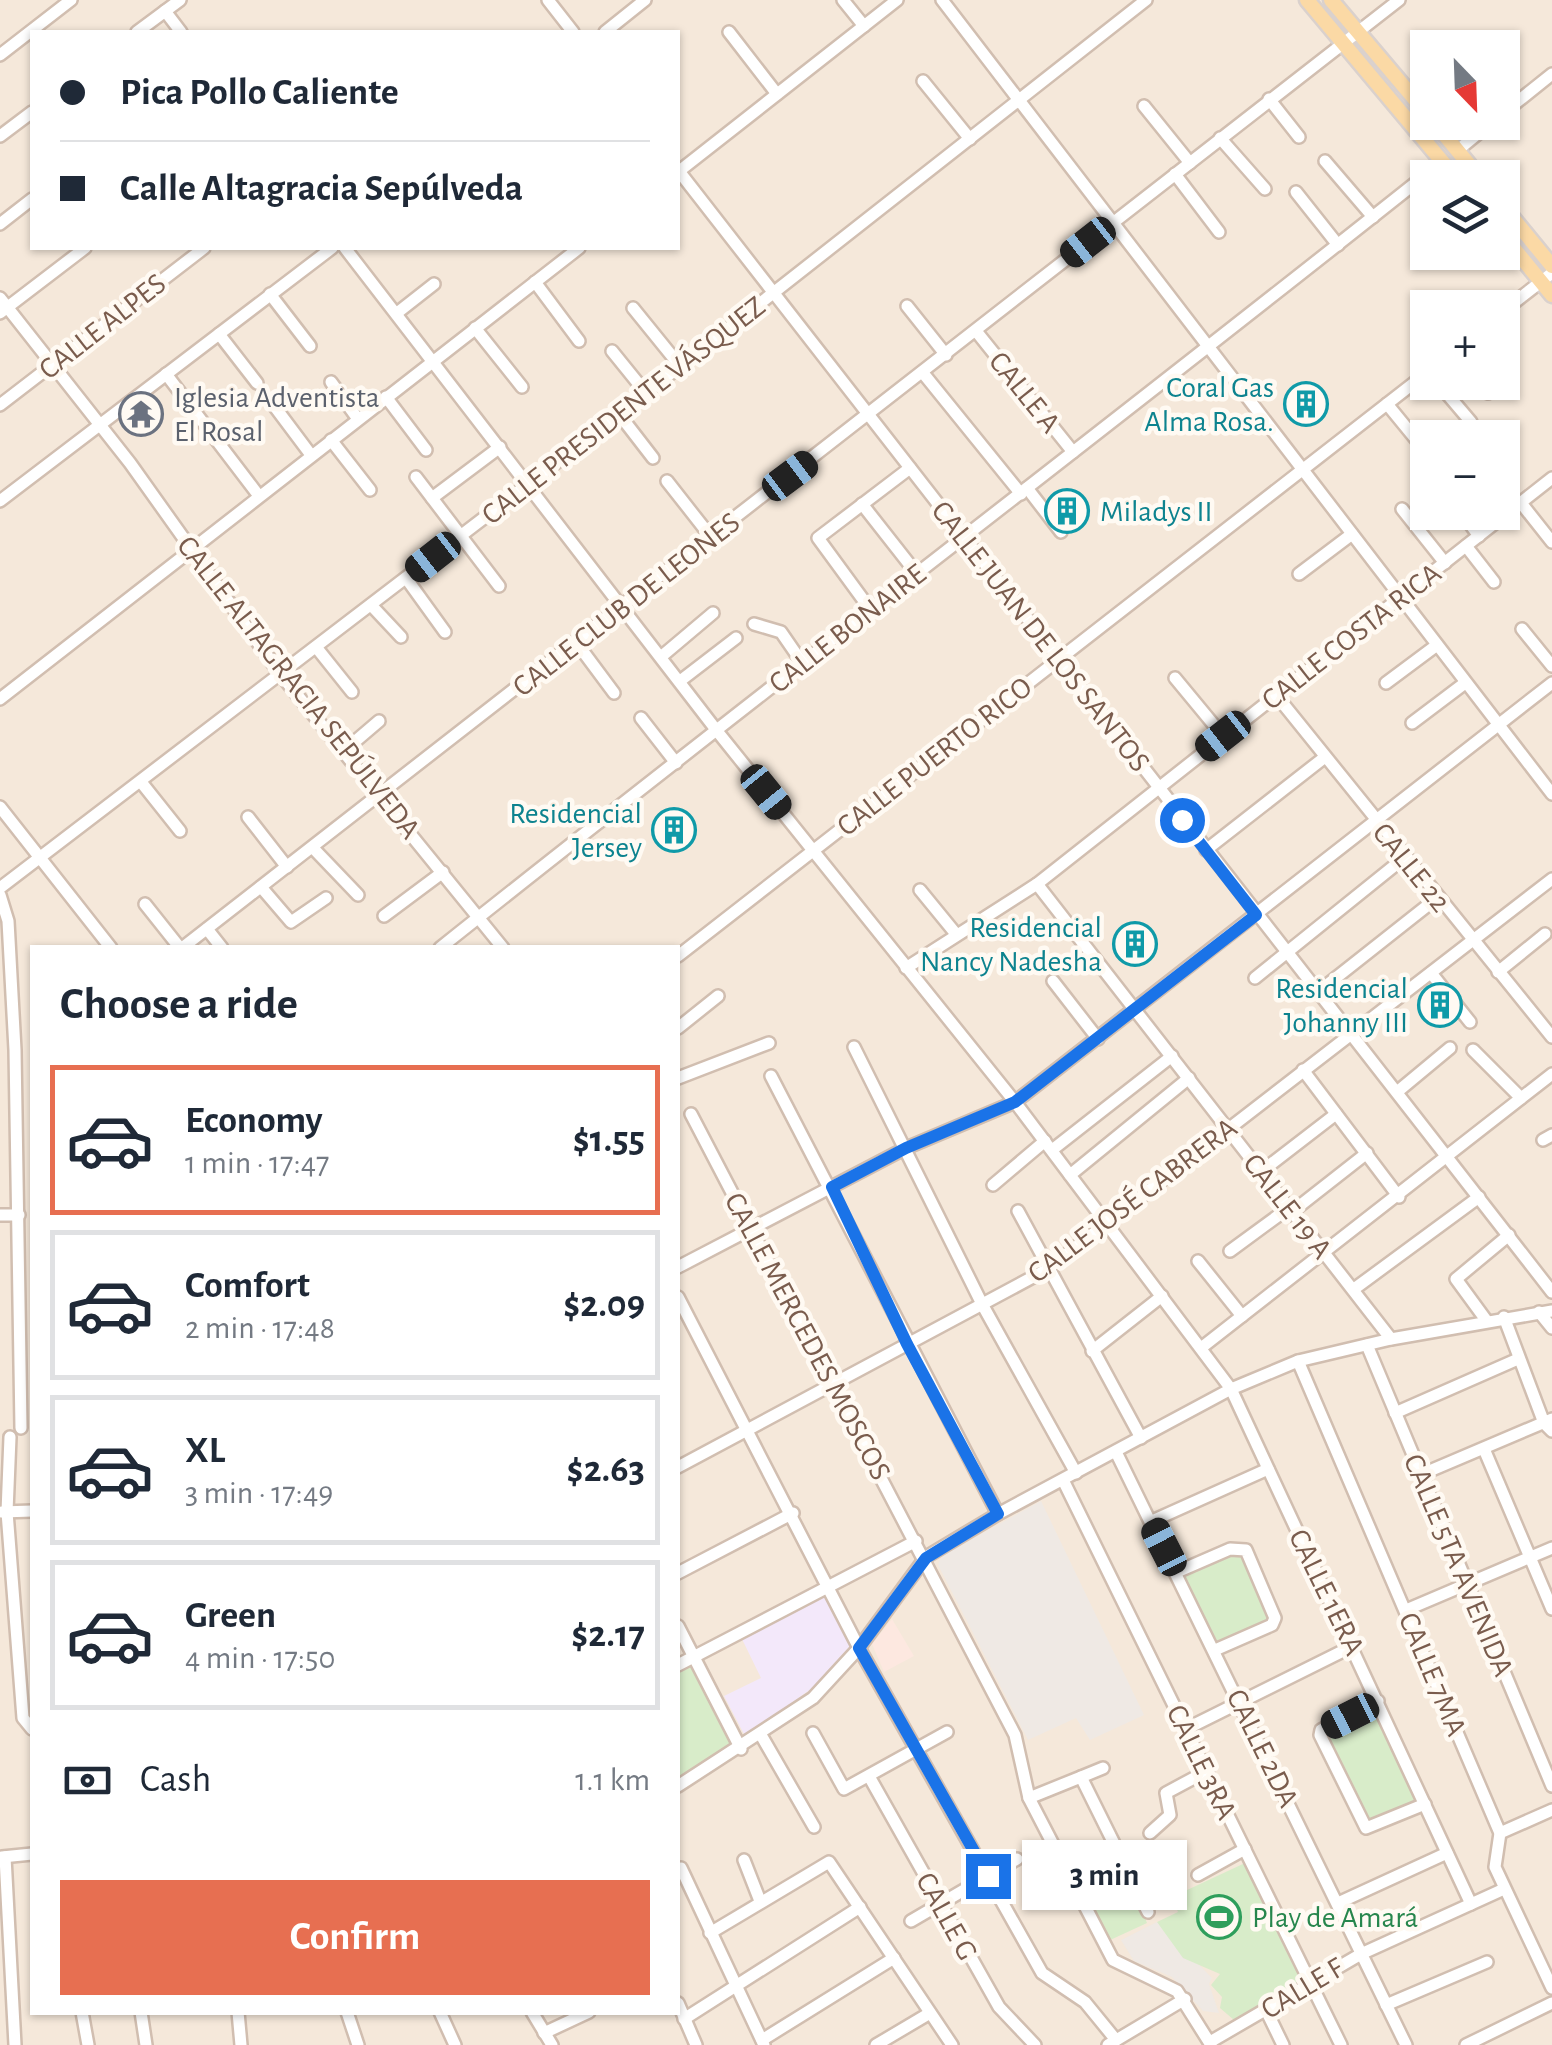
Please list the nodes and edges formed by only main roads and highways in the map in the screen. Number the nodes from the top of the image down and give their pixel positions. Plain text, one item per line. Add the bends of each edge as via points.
1 (1307, 0) edge
2 (1332, 0) edge
3 (1410, 93) edge
4 (1449, 140) edge
5 (1442, 160) edge
6 (1466, 160) edge
7 (1520, 232) edge
8 (1520, 249) edge
9 (1548, 273) edge
10 (1552, 296) edge

1 - 5 main road
2 - 3 main road
4 - 6 main road
7 - 9 main road
8 - 9 main road
9 - 10 main road

